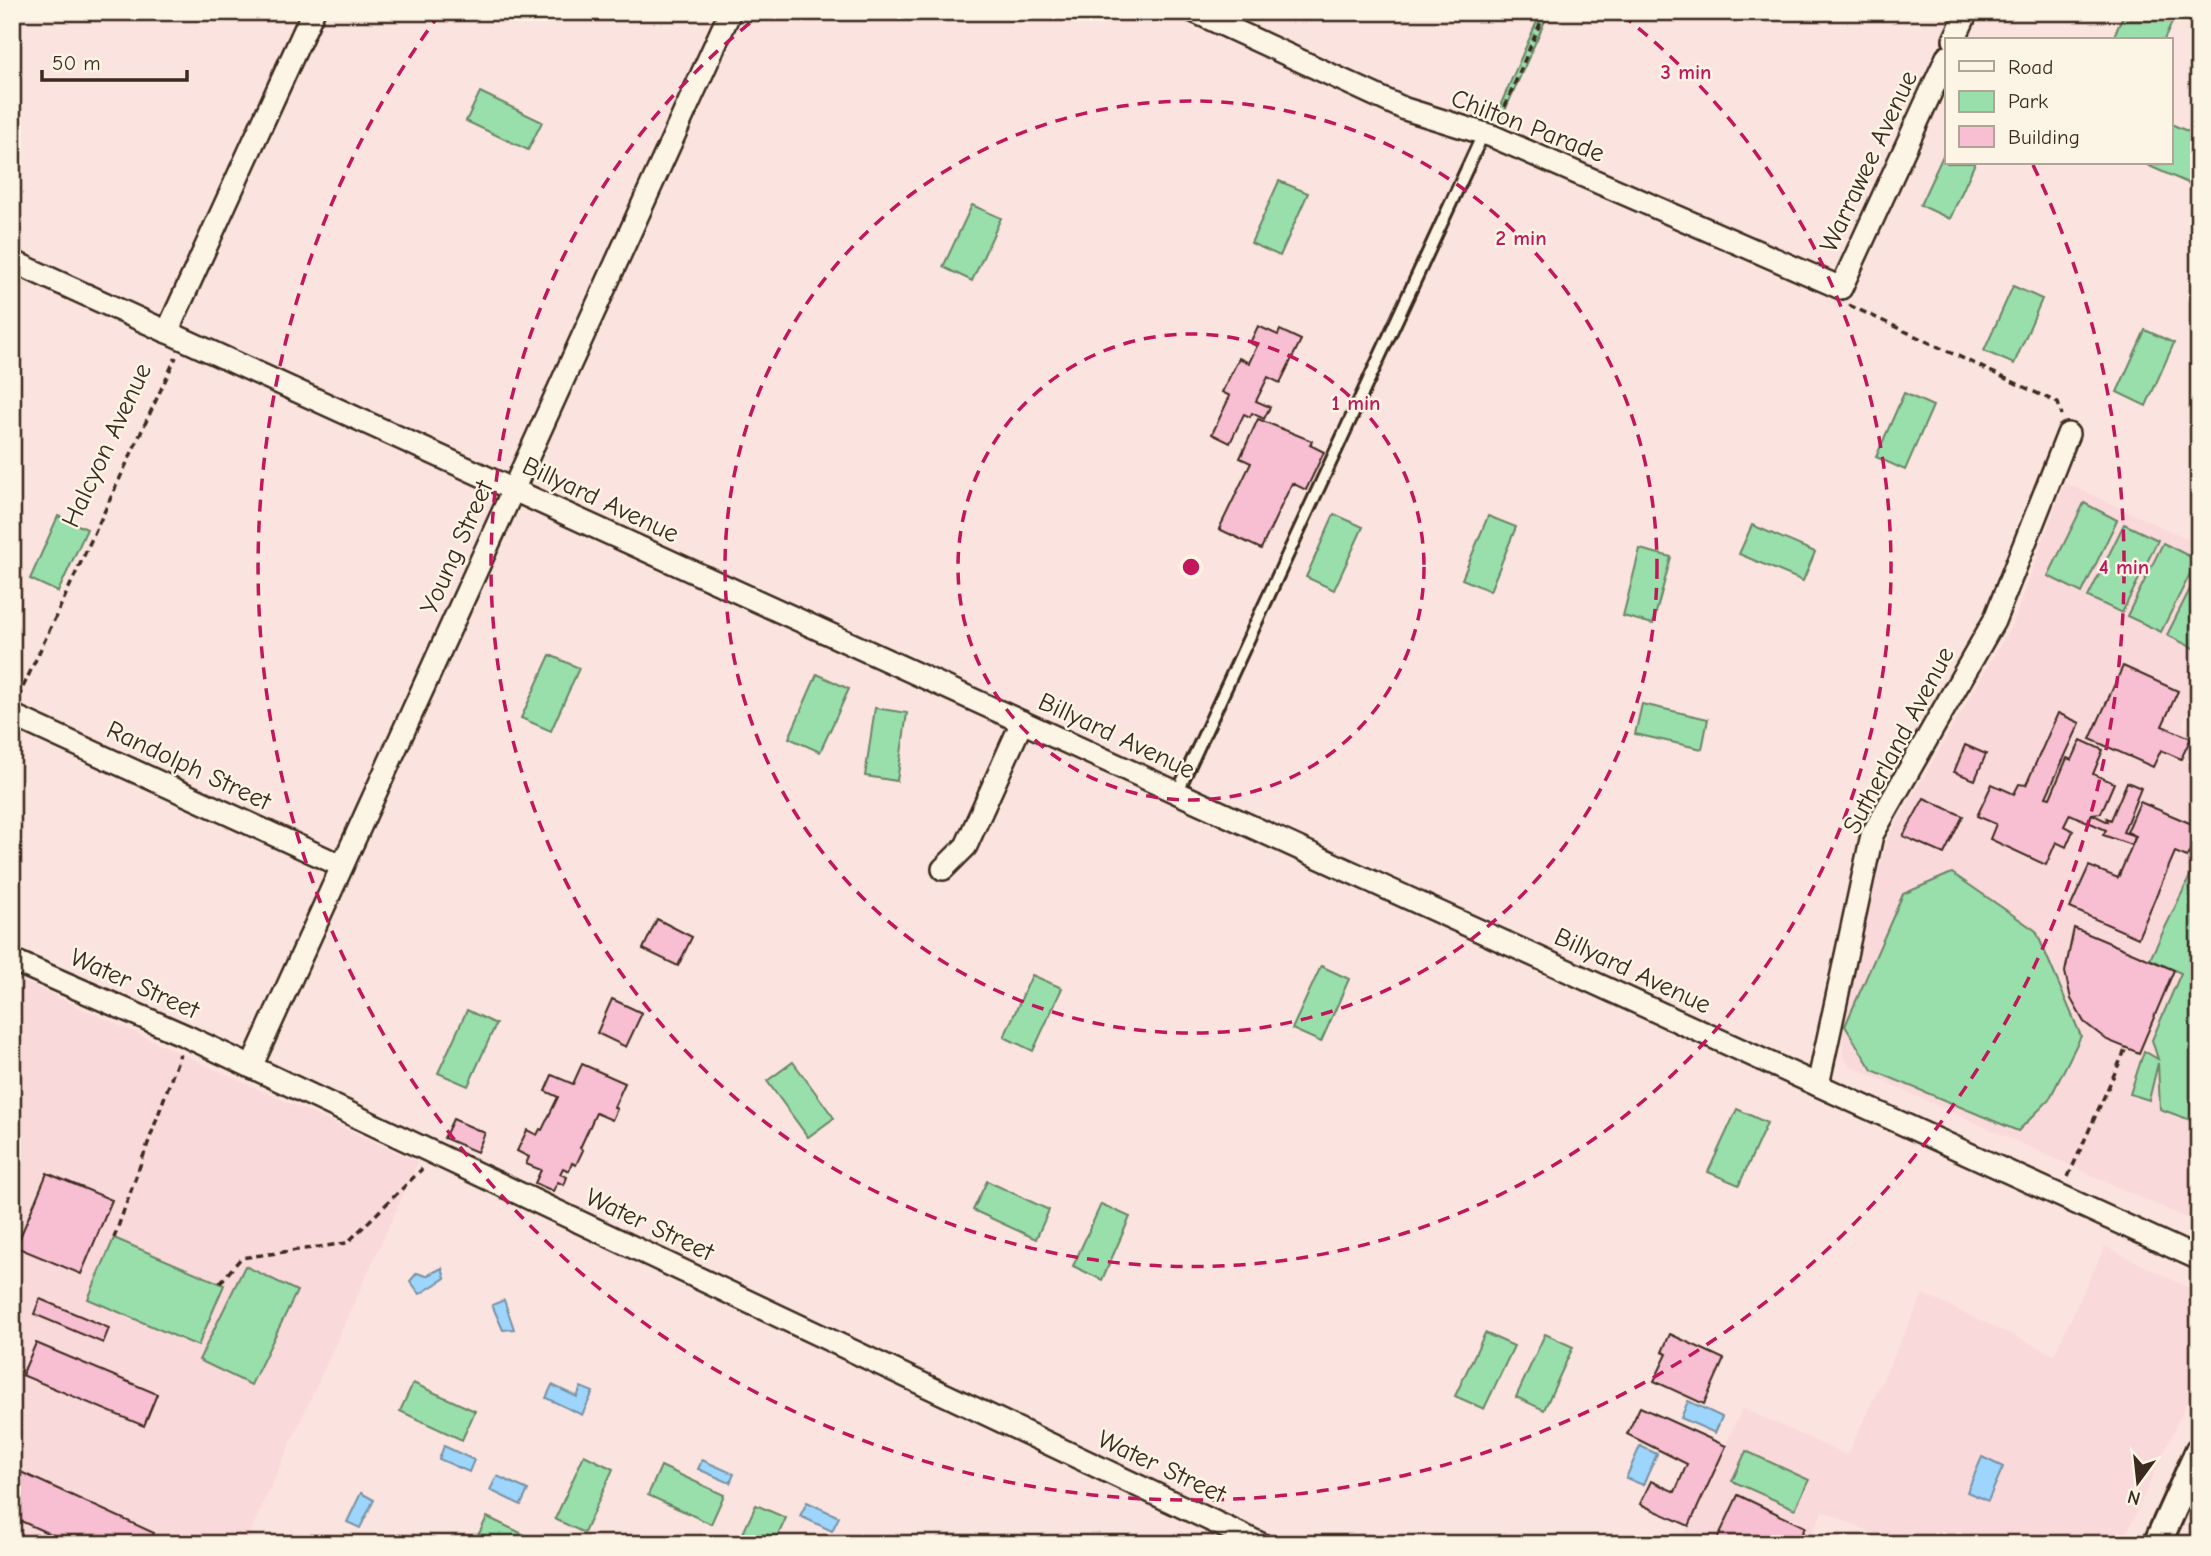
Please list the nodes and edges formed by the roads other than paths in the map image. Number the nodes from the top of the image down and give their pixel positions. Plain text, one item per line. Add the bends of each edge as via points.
1 (313, 12) edge
2 (730, 12) edge
3 (1195, 12) edge
4 (1967, 12) edge
5 (1955, 38) edge
6 (1945, 61) edge
7 (1488, 135) junction
8 (12, 261) edge
9 (1841, 288) joint
10 (167, 332) junction
11 (2068, 434) road end
12 (513, 489) junction
13 (12, 712) edge
14 (1022, 722) junction
15 (1177, 793) junction
16 (342, 866) junction
17 (943, 869) dead end
18 (12, 960) edge
19 (251, 1067) junction
20 (1818, 1085) junction
21 (2199, 1259) edge
22 (2199, 1451) edge
23 (1261, 1544) edge
24 (2157, 1544) edge

1 - 10 street
2 - 12 street, Young Street
3 - 7 street, Chilton Parade via 1405,109
4 - 5 street
6 - 9 street, Warrawee Avenue
7 - 9 street, Chilton Parade
7 - 15 lane
8 - 10 street, Billyard Avenue
10 - 12 street, Billyard Avenue
11 - 20 street, Sutherland Avenue via 1994,621 1872,835
12 - 14 street, Billyard Avenue
12 - 16 street, Young Street
13 - 16 street, Randolph Street
14 - 15 street, Billyard Avenue
14 - 17 street via 966,846
15 - 20 street, Billyard Avenue
16 - 19 street, Young Street
18 - 19 street, Water Street
19 - 23 street, Water Street
20 - 21 street, Billyard Avenue
22 - 24 street

